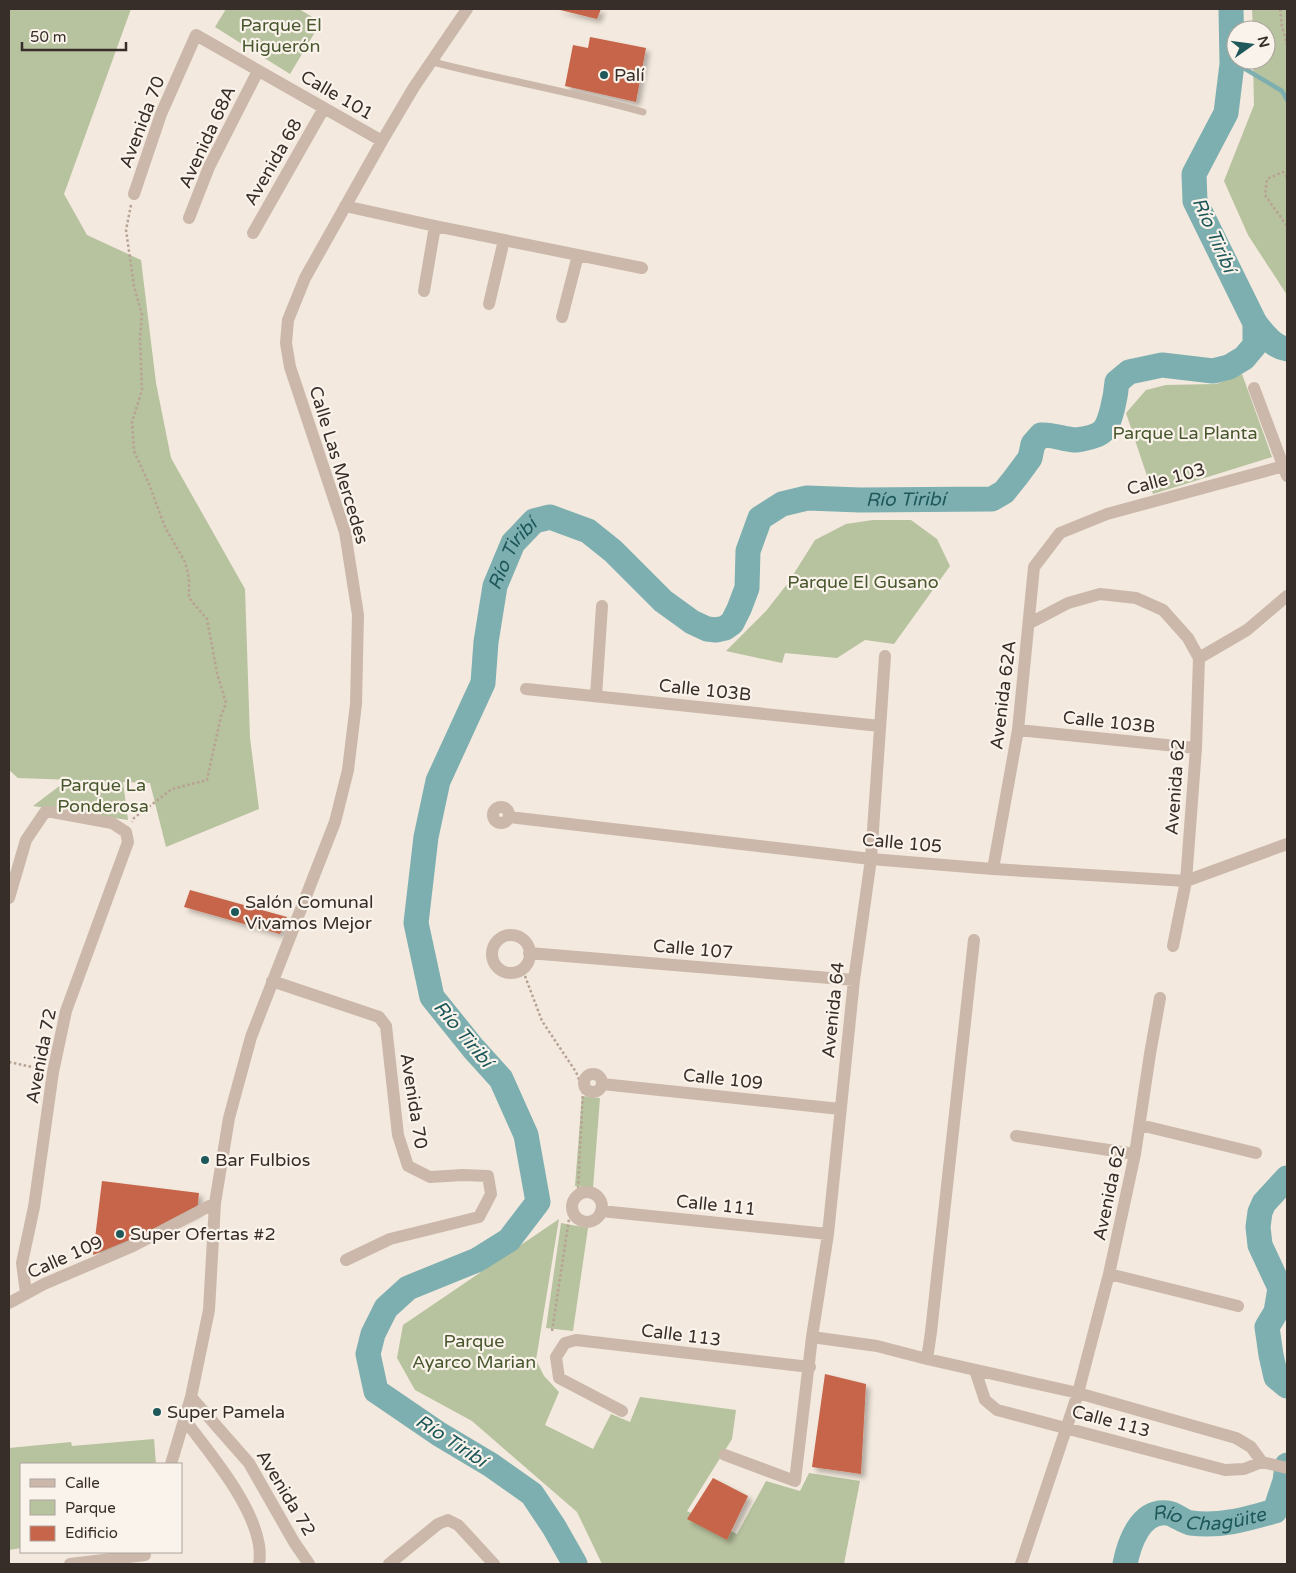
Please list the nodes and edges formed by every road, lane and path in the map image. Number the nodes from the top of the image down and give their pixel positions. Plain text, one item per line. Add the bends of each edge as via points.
1 (467, 9) edge
2 (1280, 9) edge
3 (196, 35) joint
4 (1287, 45) edge
5 (433, 62) junction
6 (258, 71) junction
7 (324, 108) junction
8 (643, 112) dead end
9 (382, 141) junction
10 (1287, 177) edge
11 (134, 194) joint
12 (345, 206) junction
13 (189, 218) dead end
14 (435, 226) junction
15 (1287, 226) edge
16 (253, 233) dead end
17 (504, 240) junction
18 (578, 255) junction
19 (642, 268) dead end
20 (424, 291) dead end
21 (490, 304) dead end
22 (562, 317) dead end
23 (1254, 388) dead end
24 (1285, 471) edge
25 (1060, 533) joint
26 (1287, 596) edge
27 (602, 606) dead end
28 (1030, 622) junction
29 (885, 656) dead end
30 (1199, 658) junction
31 (526, 689) dead end
32 (596, 696) junction
33 (880, 726) junction
34 (1018, 730) junction
35 (1196, 748) junction
36 (509, 817) dead end
37 (126, 832) junction
38 (1287, 844) edge
39 (872, 859) junction
40 (993, 869) junction
41 (1186, 881) junction
42 (9, 898) edge
43 (974, 940) dead end
44 (1173, 946) dead end
45 (529, 953) dead end
46 (525, 976) dead end
47 (854, 980) junction
48 (272, 981) junction
49 (1160, 998) dead end
50 (9, 1062) edge
51 (54, 1072) junction
52 (602, 1084) dead end
53 (840, 1109) junction
54 (1140, 1126) junction
55 (1016, 1136) dead end
56 (1256, 1153) dead end
57 (1135, 1154) junction
58 (578, 1190) dead end
59 (215, 1203) junction
60 (601, 1211) dead end
61 (569, 1219) dead end
62 (828, 1234) junction
63 (346, 1260) dead end
64 (1109, 1274) junction
65 (26, 1294) junction
66 (9, 1303) edge
67 (1238, 1306) dead end
68 (552, 1332) dead end
69 (812, 1337) junction
70 (927, 1359) junction
71 (810, 1367) junction
72 (975, 1370) junction
73 (1078, 1393) junction
74 (191, 1397) junction
75 (622, 1411) dead end
76 (184, 1420) junction
77 (1067, 1428) junction
78 (725, 1455) dead end
79 (171, 1463) edge
80 (1268, 1463) junction
81 (1287, 1468) edge
82 (144, 1557) edge
83 (70, 1564) edge
84 (259, 1564) edge
85 (309, 1564) edge
86 (389, 1564) edge
87 (494, 1564) edge
88 (1021, 1564) edge

1 - 5 street, Calle Las Mercedes
2 - 4 path
3 - 6 street, Calle 101
3 - 11 street, Avenida 70 via 161,114
5 - 8 lane
5 - 9 street, Calle Las Mercedes
6 - 7 street, Calle 101
6 - 13 street, Avenida 68A
7 - 9 street, Calle 101
7 - 16 street, Avenida 68
9 - 12 street, Calle Las Mercedes
10 - 15 path via 1283,172 1267,179 1265,196
11 - 37 path via 126,230 142,316 142,390 132,422 134,451 165,527 185,562 189,598 207,619 226,703 207,780 172,789 134,818
12 - 14 street
12 - 48 street, Calle Las Mercedes via 305,278 288,320 286,343 290,367 345,532 358,615 356,704 348,770 335,822
14 - 17 street
14 - 20 street
17 - 18 street
17 - 21 street
18 - 19 street
18 - 22 street
23 - 24 street
24 - 25 street, Calle 103 via 1107,514
25 - 28 street, Avenida 62A via 1034,567
26 - 30 street via 1247,630
27 - 32 street
28 - 30 street via 1068,603 1100,594 1136,598 1163,610 1188,638
28 - 34 street, Avenida 62A
29 - 33 street, Avenida 64
30 - 35 street, Avenida 62
31 - 32 street, Calle 103B
32 - 33 street, Calle 103B
33 - 39 street, Avenida 64
34 - 35 street, Calle 103B
34 - 40 street, Avenida 62A
35 - 41 street, Avenida 62
36 - 39 street, Calle 105
37 - 42 street via 112,823 45,812 26,840
37 - 51 street, Avenida 72 via 128,842 66,1011
38 - 41 street, Calle 105
39 - 40 street, Calle 105
39 - 47 street, Avenida 64
40 - 41 street, Calle 105
41 - 44 street, Avenida 62
43 - 70 street
45 - 47 street, Calle 107
46 - 58 path via 542,1021 576,1072 582,1089
47 - 53 street, Avenida 64
48 - 59 street, Calle Las Mercedes via 229,1118
48 - 63 street, Avenida 70 via 379,1017 386,1026 398,1135 408,1166 430,1177 488,1176 492,1194 479,1217 390,1239
49 - 54 street, Avenida 62
50 - 51 path
51 - 65 street, Avenida 72 via 34,1207 22,1263
52 - 53 street, Calle 109
53 - 62 street, Avenida 64
54 - 56 street
54 - 57 street, Avenida 62
55 - 57 street
57 - 64 street, Avenida 62
59 - 65 street, Calle 109 via 133,1246
59 - 74 street, Calle Las Mercedes via 209,1310
60 - 62 street, Calle 111
61 - 68 path
62 - 69 street, Avenida 64
64 - 67 street
64 - 73 street, Avenida 62
65 - 66 street, Calle 109
69 - 70 street, Calle 113 via 877,1346
69 - 71 street, Avenida 64
70 - 72 street, Calle 113
71 - 75 street, Calle 113 via 576,1340 565,1343 556,1356 559,1378
71 - 78 street, Avenida 64 via 795,1480
72 - 73 street, Calle 113
72 - 77 street, Calle 113 via 985,1400 997,1410
73 - 77 street, Avenida 62
73 - 80 street, Calle 113 via 1236,1438
74 - 76 street, Calle Las Mercedes
74 - 85 street, Avenida 72 via 249,1463
76 - 79 street, Calle Las Mercedes
76 - 84 street via 225,1475 253,1522 260,1546
77 - 80 street, Calle 113 via 1225,1470
77 - 88 street, Avenida 62
80 - 81 street
82 - 83 street
86 - 87 street via 438,1524 448,1520 458,1525

